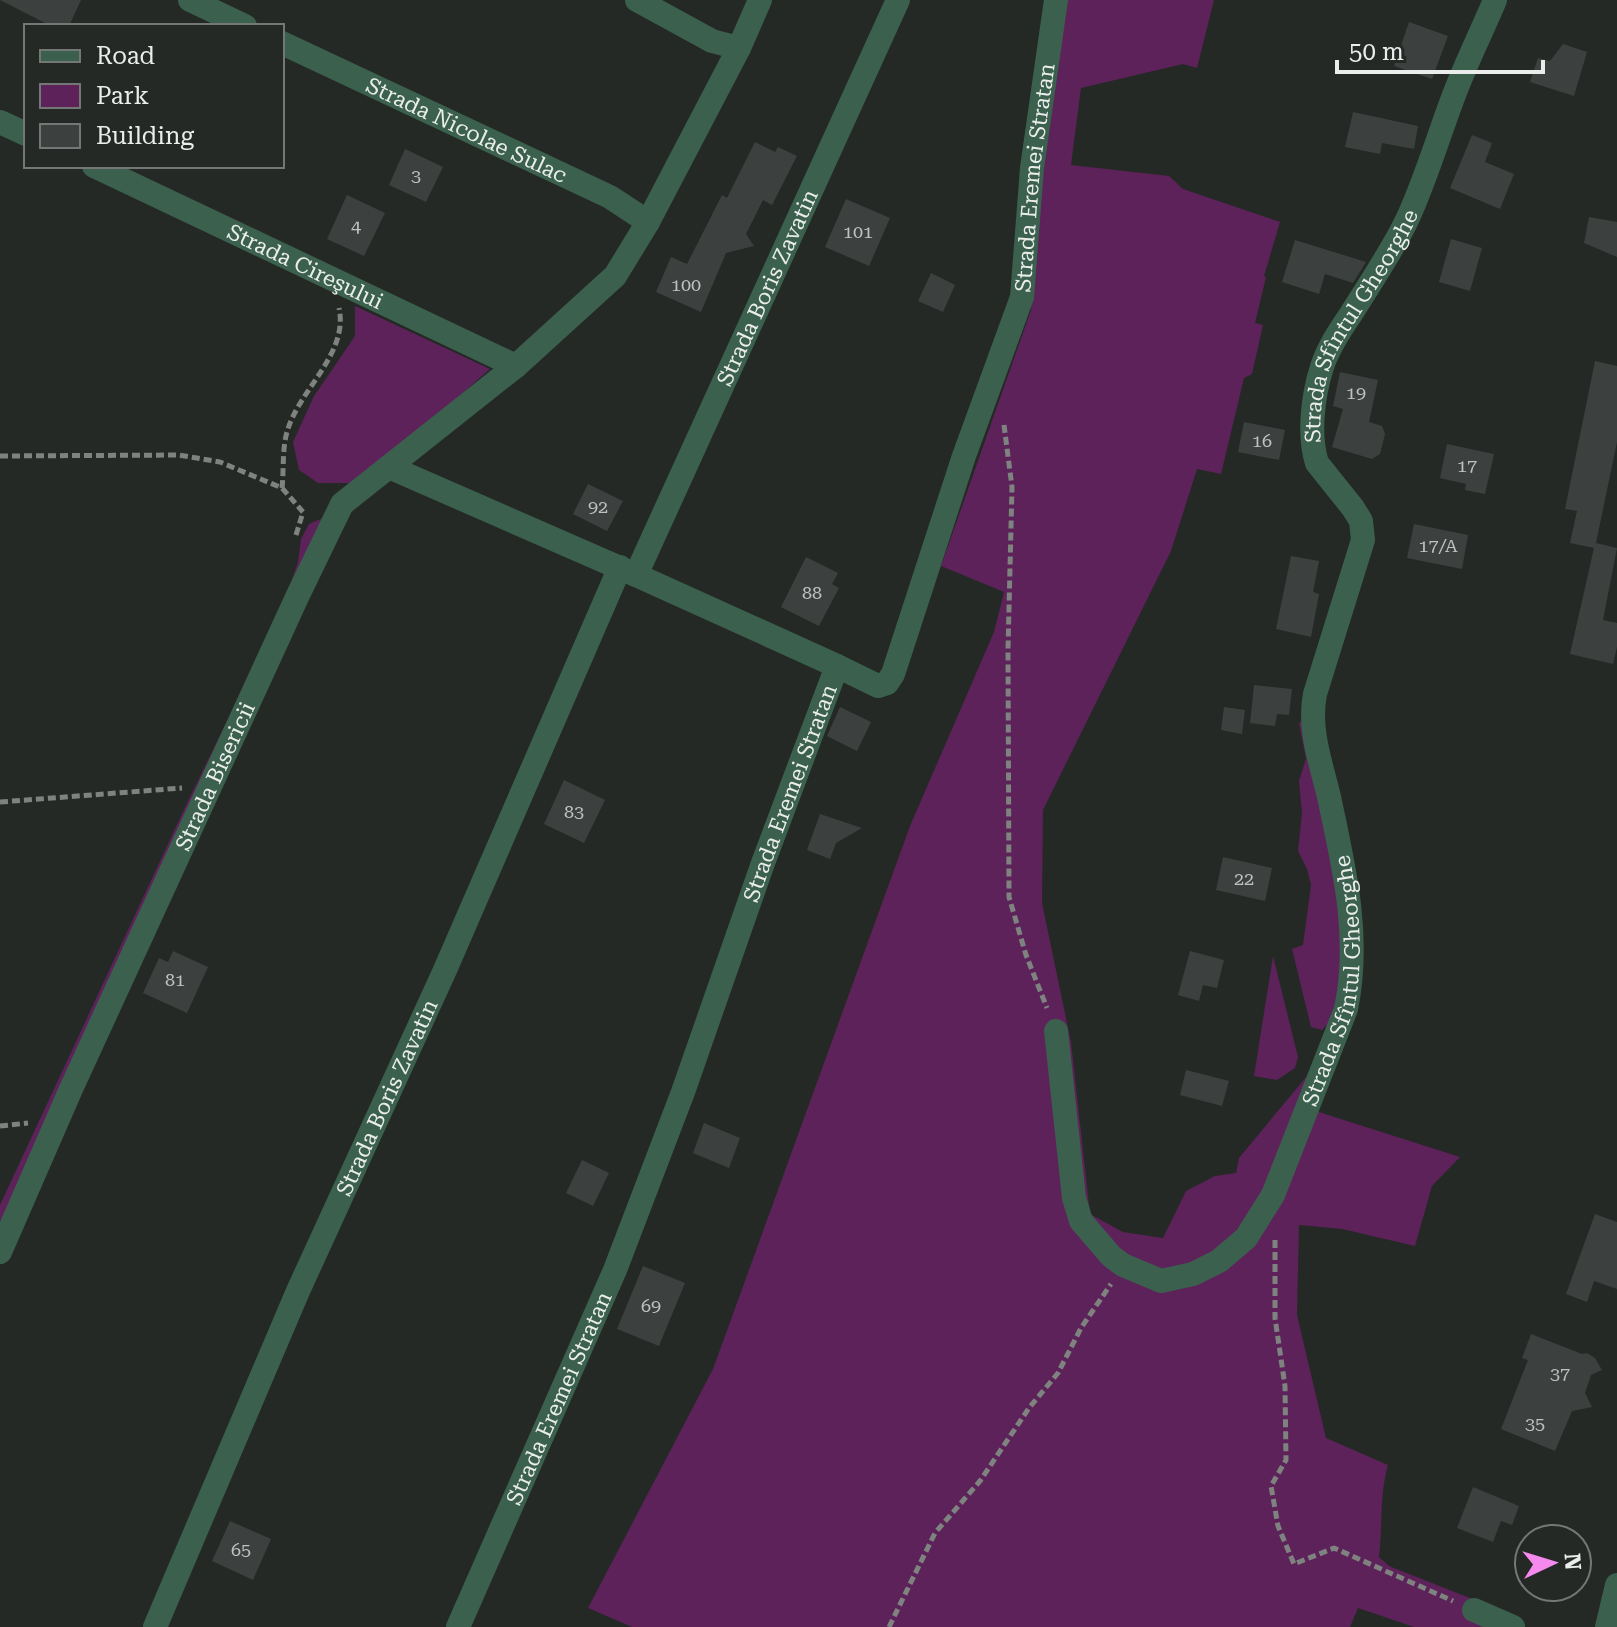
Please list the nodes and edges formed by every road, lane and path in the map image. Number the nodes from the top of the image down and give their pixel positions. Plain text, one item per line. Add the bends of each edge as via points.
1 (190, 0) edge
2 (637, 0) edge
3 (760, 0) edge
4 (898, 0) edge
5 (1056, 0) edge
6 (1495, 0) edge
7 (241, 24) edge
8 (284, 44) edge
9 (739, 48) junction
10 (0, 122) edge
11 (24, 133) edge
12 (98, 168) edge
13 (648, 222) junction
14 (333, 279) junction
15 (516, 366) junction
16 (1003, 421) dead end
17 (0, 456) edge
18 (389, 467) junction
19 (282, 488) junction
20 (303, 512) dead end
21 (628, 571) junction
22 (837, 666) junction
23 (186, 788) dead end
24 (0, 802) edge
25 (1056, 1031) joint
26 (28, 1123) dead end
27 (0, 1126) edge
28 (1275, 1236) dead end
29 (0, 1252) edge
30 (1123, 1265) junction
31 (1617, 1585) edge
32 (1474, 1610) joint
33 (155, 1627) edge
34 (458, 1627) edge
35 (889, 1627) edge
36 (1513, 1627) edge
37 (1607, 1627) edge

1 - 7 street
2 - 9 street via 712,41
3 - 9 street, Strada Bisericii
4 - 21 street, Strada Boris Zavatin
5 - 22 street, Strada Eremei Stratan via 1032,168 1022,297 893,674 878,686
6 - 30 street, Strada Sfîntul Gheorghe via 1426,178 1387,258 1330,349 1316,395 1312,437 1317,463 1361,521 1363,540 1313,713 1350,911 1354,950 1346,1009 1273,1195 1246,1238 1193,1274 1161,1281
8 - 13 street, Strada Nicolae Sulac via 610,197
9 - 13 street, Strada Bisericii
10 - 11 street
12 - 14 street, Strada Cireşului
13 - 15 street, Strada Bisericii via 615,276
14 - 15 street, Strada Cireşului
14 - 19 path via 343,324 287,432
15 - 18 street, Strada Bisericii
16 - 25 path via 1012,487 1009,897
17 - 19 path via 179,455 220,462
18 - 21 street
18 - 29 street, Strada Bisericii via 342,504
19 - 20 path
21 - 22 street
21 - 33 street, Strada Boris Zavatin via 298,1291
22 - 34 street, Strada Eremei Stratan via 615,1270
23 - 24 path
25 - 30 street, Strada Sfîntul Gheorghe via 1074,1198 1081,1221
26 - 27 path
28 - 32 path via 1275,1318 1285,1386 1286,1460 1271,1486 1278,1526 1294,1564 1334,1548
30 - 35 path via 1058,1373 935,1533
31 - 37 street
32 - 36 street

